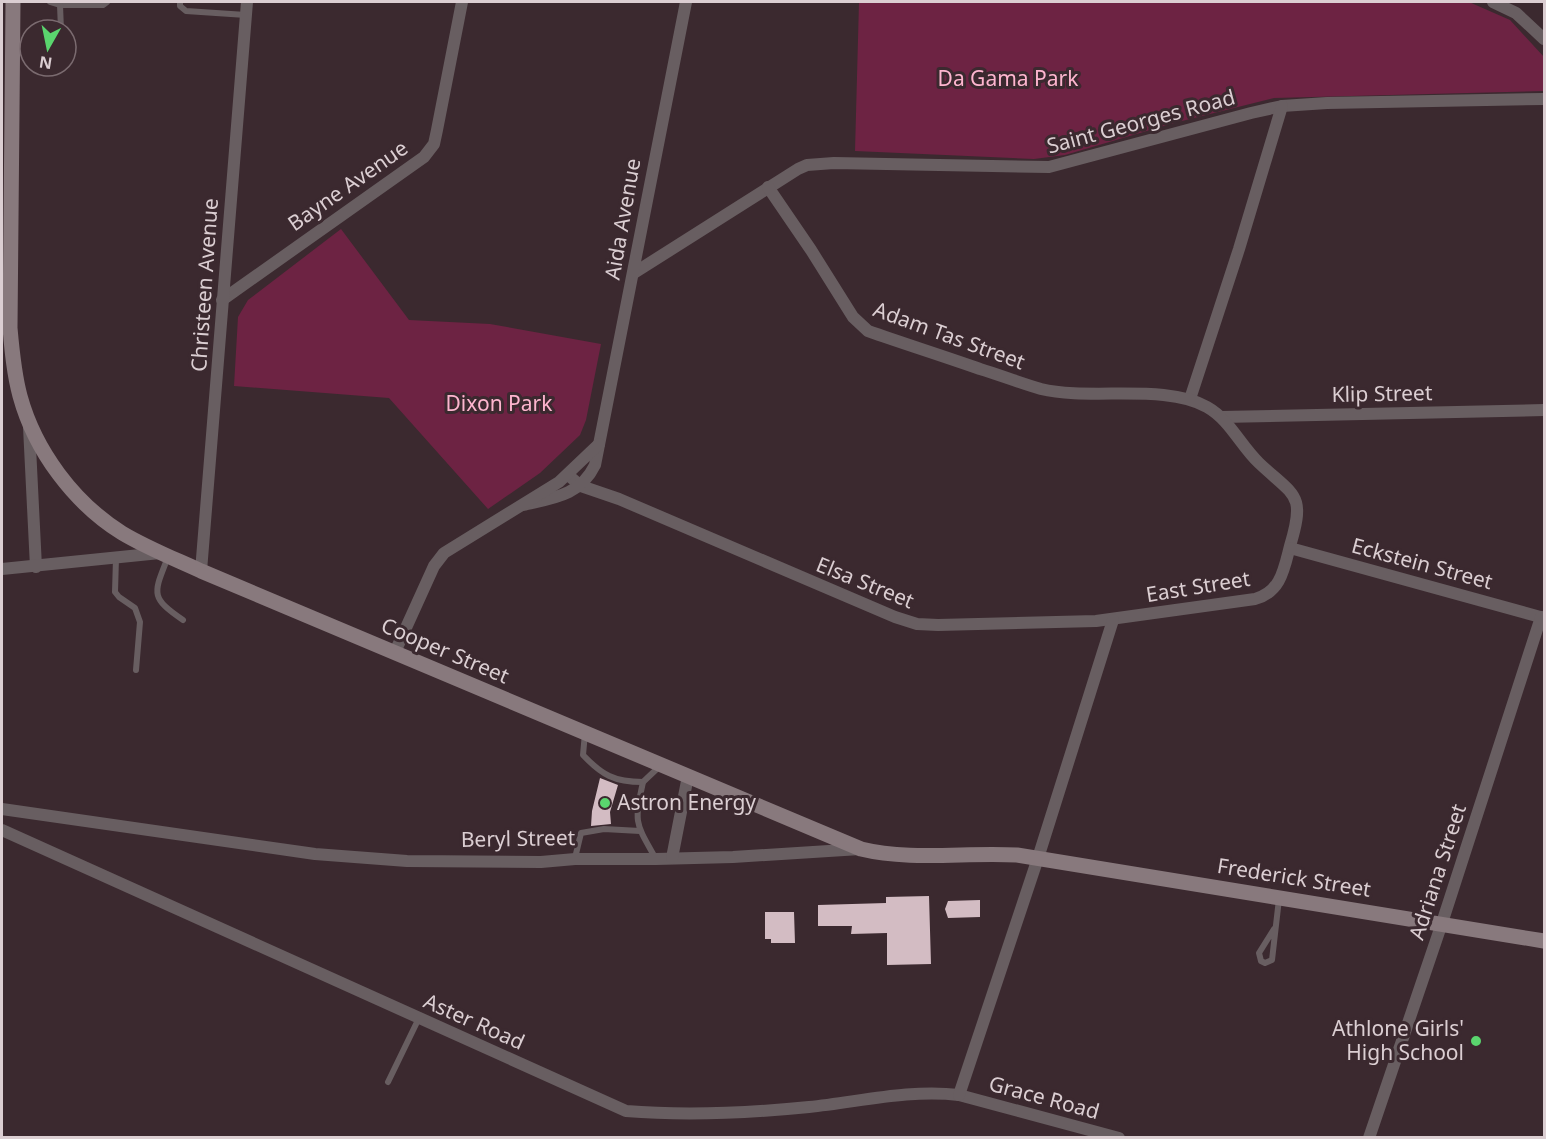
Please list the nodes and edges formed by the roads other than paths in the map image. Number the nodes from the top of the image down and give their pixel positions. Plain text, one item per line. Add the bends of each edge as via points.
1 (13, 2) edge
2 (50, 2) edge
3 (107, 2) edge
4 (180, 2) edge
5 (247, 2) edge
6 (462, 2) edge
7 (1492, 2) edge
8 (688, 3) edge
9 (60, 5) junction
10 (246, 15) junction
11 (61, 18) edge
12 (1545, 39) edge
13 (14, 45) junction
14 (18, 45) edge
15 (1545, 99) edge
16 (1282, 106) junction
17 (768, 187) junction
18 (634, 273) junction
19 (222, 300) junction
20 (6, 328) edge
21 (1190, 399) junction
22 (1545, 410) edge
23 (1221, 417) junction
24 (29, 422) junction
25 (599, 444) junction
26 (577, 465) junction
27 (591, 474) junction
28 (568, 476) junction
29 (581, 486) junction
30 (619, 499) junction
31 (523, 505) junction
32 (1290, 549) junction
33 (164, 555) junction
34 (116, 558) junction
35 (36, 567) junction
36 (2, 569) edge
37 (201, 571) junction
38 (1543, 618) edge
39 (183, 620) dead end
40 (1113, 620) junction
41 (394, 652) junction
42 (136, 670) dead end
43 (585, 733) junction
44 (661, 764) junction
45 (688, 776) junction
46 (643, 782) junction
47 (2, 809) edge
48 (2, 830) edge
49 (640, 831) junction
50 (861, 849) junction
51 (672, 858) junction
52 (1038, 858) junction
53 (575, 859) junction
54 (656, 859) junction
55 (1280, 897) junction
56 (1442, 923) junction
57 (1274, 929) junction
58 (1545, 941) edge
59 (419, 1018) junction
60 (388, 1082) dead end
61 (959, 1095) junction
62 (1119, 1137) edge
63 (1369, 1137) edge

1 - 13 main road, Cooper Street
2 - 9 lane
3 - 9 lane
4 - 10 lane via 186,10
5 - 10 street, Christeen Avenue
6 - 19 street, Bayne Avenue via 430,151
7 - 12 street via 1516,13
8 - 18 street, Aida Avenue
9 - 11 lane
10 - 19 street, Christeen Avenue
13 - 14 lane
13 - 20 main road, Cooper Street
15 - 16 street, Saint Georges Road
16 - 17 street, Saint Georges Road via 1049,167 820,163 807,165
16 - 21 street
17 - 18 street, Saint Georges Road
17 - 21 street, Adam Tas Street via 853,317 868,331 1051,391
18 - 25 street, Aida Avenue
19 - 37 street, Christeen Avenue
20 - 24 main road, Cooper Street via 20,398
21 - 23 street, East Street
22 - 23 street, Klip Street
23 - 32 street, East Street via 1297,502
24 - 33 main road, Cooper Street via 46,455 74,492 108,523
24 - 35 street
25 - 26 street, Aida Avenue
25 - 27 street, Aida Avenue
26 - 27 street, Elsa Street
26 - 28 street, Aida Avenue
27 - 29 street, Aida Avenue
27 - 30 street, Elsa Street
28 - 29 street, Elsa Street
28 - 31 street, Aida Avenue
29 - 30 street, Elsa Street
29 - 31 street, Aida Avenue
30 - 40 street, Elsa Street via 909,623
31 - 41 street, Aida Avenue via 444,553 434,566
32 - 38 street, Eckstein Street
32 - 40 street, East Street via 1279,582 1263,597
33 - 34 street
33 - 37 main road, Cooper Street
33 - 39 lane via 159,600
34 - 35 street
34 - 42 lane via 115,592 135,608 140,622
35 - 36 street
37 - 41 main road, Cooper Street
38 - 56 street, Adriana Street
40 - 52 street
41 - 43 main road, Cooper Street
43 - 44 main road, Cooper Street
43 - 46 lane via 583,754 598,770 609,777
44 - 45 main road, Cooper Street
44 - 46 lane
45 - 50 main road, Cooper Street
45 - 51 street
46 - 49 lane via 636,815
47 - 53 street, Beryl Street via 364,859
48 - 59 street, Aster Road
49 - 53 lane via 604,829 581,833
49 - 54 lane
50 - 51 street, Beryl Street
50 - 52 main road, Beryl Street via 892,854 988,853
51 - 54 street, Beryl Street
52 - 55 main road, Frederick Street
52 - 61 street
53 - 54 street, Beryl Street
55 - 56 main road, Frederick Street
55 - 57 lane
56 - 58 main road, Frederick Street
56 - 63 street, Adriana Street
57 - 57 lane via 1260,953 1265,963 1273,957
59 - 60 lane
59 - 61 street, Aster Road via 626,1111 734,1112 896,1095
61 - 62 street, Grace Road

